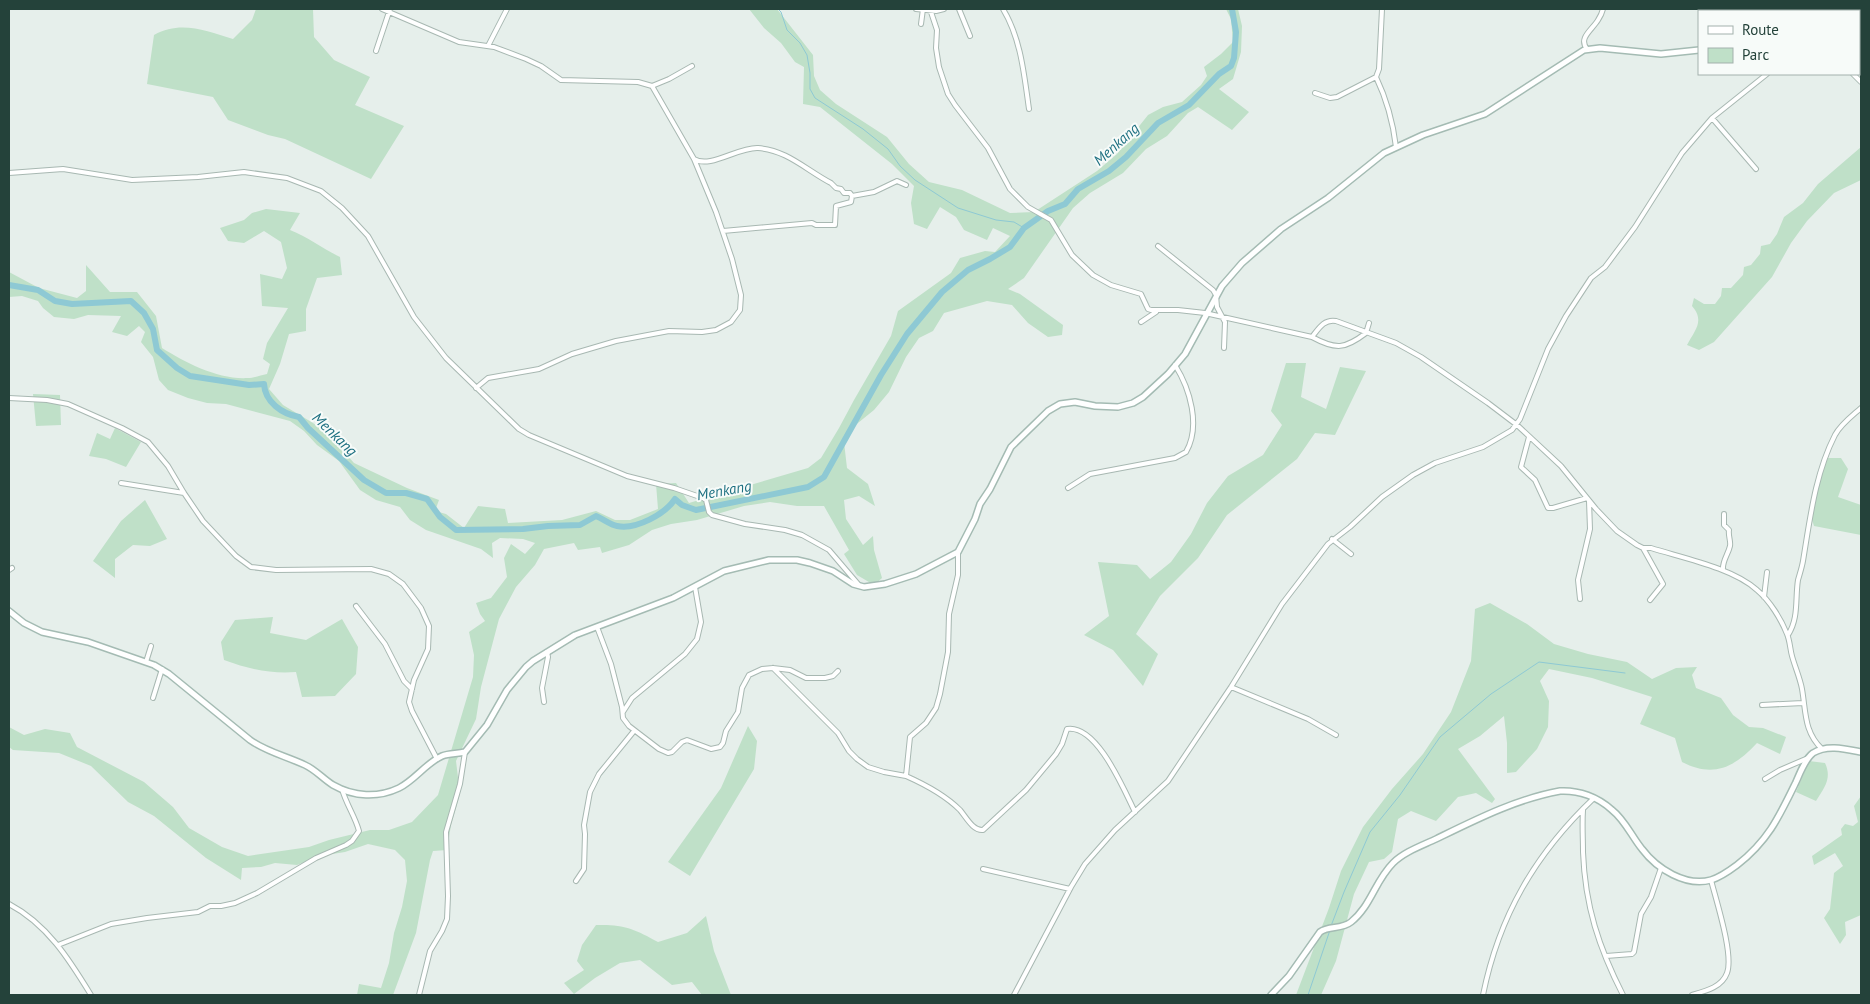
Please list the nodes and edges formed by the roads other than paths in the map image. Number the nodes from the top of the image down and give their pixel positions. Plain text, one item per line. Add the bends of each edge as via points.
1 (382, 9) edge
2 (507, 9) edge
3 (916, 9) edge
4 (944, 9) edge
5 (958, 9) edge
6 (1003, 9) edge
7 (1382, 9) edge
8 (1603, 9) edge
9 (390, 10) edge
10 (923, 10) edge
11 (930, 10) edge
12 (921, 24) dead end
13 (970, 36) dead end
14 (488, 46) junction
15 (1587, 49) junction
16 (1698, 50) edge
17 (376, 51) dead end
18 (692, 66) dead end
19 (1765, 75) edge
20 (1376, 77) junction
21 (652, 86) junction
22 (1315, 93) dead end
23 (1029, 109) dead end
24 (1712, 118) junction
25 (1396, 147) junction
26 (694, 159) junction
27 (1756, 169) dead end
28 (9, 173) edge
29 (906, 185) dead end
30 (852, 196) junction
31 (723, 231) junction
32 (1158, 246) dead end
33 (1216, 295) junction
34 (1158, 311) junction
35 (1206, 313) junction
36 (1224, 318) junction
37 (1141, 322) dead end
38 (1369, 324) dead end
39 (1366, 333) junction
40 (1312, 337) junction
41 (1224, 348) dead end
42 (1175, 366) junction
43 (476, 388) junction
44 (9, 398) edge
45 (1861, 408) edge
46 (1517, 425) junction
47 (1529, 437) junction
48 (120, 483) dead end
49 (1068, 488) dead end
50 (184, 493) junction
51 (1588, 499) junction
52 (1724, 514) dead end
53 (1332, 539) junction
54 (1643, 548) junction
55 (958, 552) junction
56 (1351, 554) dead end
57 (1723, 570) junction
58 (1767, 572) dead end
59 (864, 587) junction
60 (695, 588) junction
61 (1764, 597) junction
62 (1580, 599) dead end
63 (1650, 600) dead end
64 (356, 606) dead end
65 (9, 610) edge
66 (597, 627) junction
67 (1788, 635) junction
68 (152, 646) dead end
69 (547, 652) junction
70 (146, 662) junction
71 (773, 668) junction
72 (162, 669) junction
73 (838, 671) dead end
74 (1230, 687) junction
75 (412, 689) junction
76 (153, 698) dead end
77 (544, 702) dead end
78 (1803, 703) junction
79 (1762, 705) dead end
80 (623, 712) junction
81 (634, 731) junction
82 (1336, 735) dead end
83 (1816, 744) junction
84 (1822, 749) junction
85 (465, 752) junction
86 (1815, 752) junction
87 (1861, 752) edge
88 (1808, 758) junction
89 (437, 759) junction
90 (906, 776) junction
91 (1766, 779) dead end
92 (342, 789) junction
93 (1594, 798) junction
94 (1584, 809) junction
95 (1135, 812) junction
96 (1661, 868) junction
97 (983, 869) dead end
98 (1711, 880) junction
99 (576, 881) dead end
100 (1070, 889) junction
101 (9, 904) edge
102 (58, 945) junction
103 (1606, 956) junction
104 (91, 995) edge
105 (418, 995) edge
106 (1014, 995) edge
107 (1270, 995) edge
108 (1483, 995) edge
109 (1623, 995) edge
110 (1692, 995) edge

1 - 9 street
2 - 14 street
3 - 10 street
4 - 11 street
5 - 13 street
6 - 23 street via 1019,48
7 - 20 street
8 - 15 street via 1584,39
9 - 14 street via 453,40
9 - 17 street
10 - 11 street
10 - 12 street
11 - 34 street via 937,30 939,67 951,100 988,148 1010,189 1028,207 1054,223 1072,255 1093,275 1111,285 1140,294 1148,309
14 - 21 street via 533,62 561,80 631,81
15 - 16 street via 1661,54
15 - 25 street via 1485,114
18 - 21 street
19 - 24 street
20 - 22 street via 1337,97
20 - 25 street via 1388,104
21 - 26 street
24 - 27 street
24 - 46 street via 1676,161 1635,228 1605,267 1586,285 1548,349
25 - 33 street via 1261,246
26 - 30 street via 704,162 748,148 776,151
26 - 31 street
28 - 43 street via 63,169 132,180 244,172 287,178 316,188 364,230 414,317 446,358
29 - 30 street via 897,181 878,190
30 - 31 street via 851,202 836,206 834,225 805,224
31 - 43 street via 741,303 736,317 724,327 702,332 669,331 616,341 572,354 539,369 488,378
32 - 33 street
33 - 35 street
33 - 36 street via 1217,307
34 - 35 street
34 - 37 street
35 - 36 street
35 - 42 street via 1185,354
36 - 40 street
36 - 41 street
38 - 39 street
39 - 40 street via 1349,345 1341,346
39 - 40 street via 1329,320
39 - 46 street via 1396,343 1421,357
42 - 49 street via 1192,412 1192,435 1186,452 1175,458 1090,474
42 - 55 street via 1143,397 1126,405 1110,407 1075,402 1060,404 1048,411 1010,447
43 - 59 street via 518,429 529,435 627,476 703,498 712,515 752,526 793,532 814,541 829,550
44 - 50 street via 68,404 148,442
45 - 67 street via 1835,436 1822,470 1798,580 1794,624
46 - 47 street
46 - 53 street via 1494,442 1413,474
47 - 51 street via 1561,466
47 - 51 street via 1521,467 1535,480 1548,508
48 - 50 street
50 - 75 street via 207,525 236,556 252,567 276,570 371,569 389,574 403,584 421,608 429,626 428,648
51 - 54 street via 1617,530
51 - 62 street via 1590,529 1578,580
52 - 57 street via 1730,544 1722,564
53 - 56 street
53 - 74 street via 1287,597
54 - 57 street
54 - 63 street via 1663,584
55 - 59 street via 916,574
55 - 90 street via 958,575 948,620 948,652 940,694 926,723 910,737
57 - 61 street via 1755,588
58 - 61 street
59 - 60 street via 821,566 782,560 751,563 724,571
60 - 66 street
60 - 80 street via 701,622 697,639 685,654 632,698
61 - 67 street
64 - 75 street via 385,644 404,681
65 - 70 street via 42,632 88,642
66 - 69 street
66 - 80 street via 611,664
67 - 78 street
68 - 70 street
69 - 77 street via 541,691
69 - 85 street via 526,667 507,690
70 - 72 street
71 - 73 street via 790,670 809,679 833,676
71 - 81 street via 762,669 746,678 738,712 718,749 687,740 668,753
71 - 90 street via 838,733 856,759 868,767
72 - 76 street
72 - 92 street via 256,744 306,766
74 - 82 street via 1308,719
74 - 95 street via 1168,781
75 - 89 street via 409,702 412,711
78 - 79 street
78 - 83 street
80 - 81 street via 624,720
81 - 99 street via 593,785 584,825 584,869
83 - 84 street
83 - 86 street
84 - 86 street
84 - 87 street
85 - 89 street
85 - 105 street via 460,784 446,832 447,919 430,951
86 - 88 street
88 - 91 street
88 - 98 street via 1769,834 1740,863
89 - 92 street via 406,784 384,794 357,794
90 - 95 street via 944,797 976,828 983,830 1026,790 1056,754 1067,729 1072,728 1097,745 1118,776
92 - 102 street via 359,831 352,842 235,903 210,906 198,912 110,924
93 - 94 street
93 - 96 street via 1614,812 1643,852
93 - 107 street via 1560,791 1518,803 1400,857 1385,872 1361,913 1344,926 1320,932 1289,976
94 - 103 street via 1586,889 1594,927
94 - 108 street via 1549,846 1526,878 1494,949
95 - 100 street via 1095,851
96 - 98 street via 1684,880
96 - 103 street via 1641,914 1634,952
97 - 100 street
98 - 110 street via 1726,936 1728,970 1714,988
100 - 106 street
101 - 102 street via 35,920
102 - 104 street
103 - 109 street

